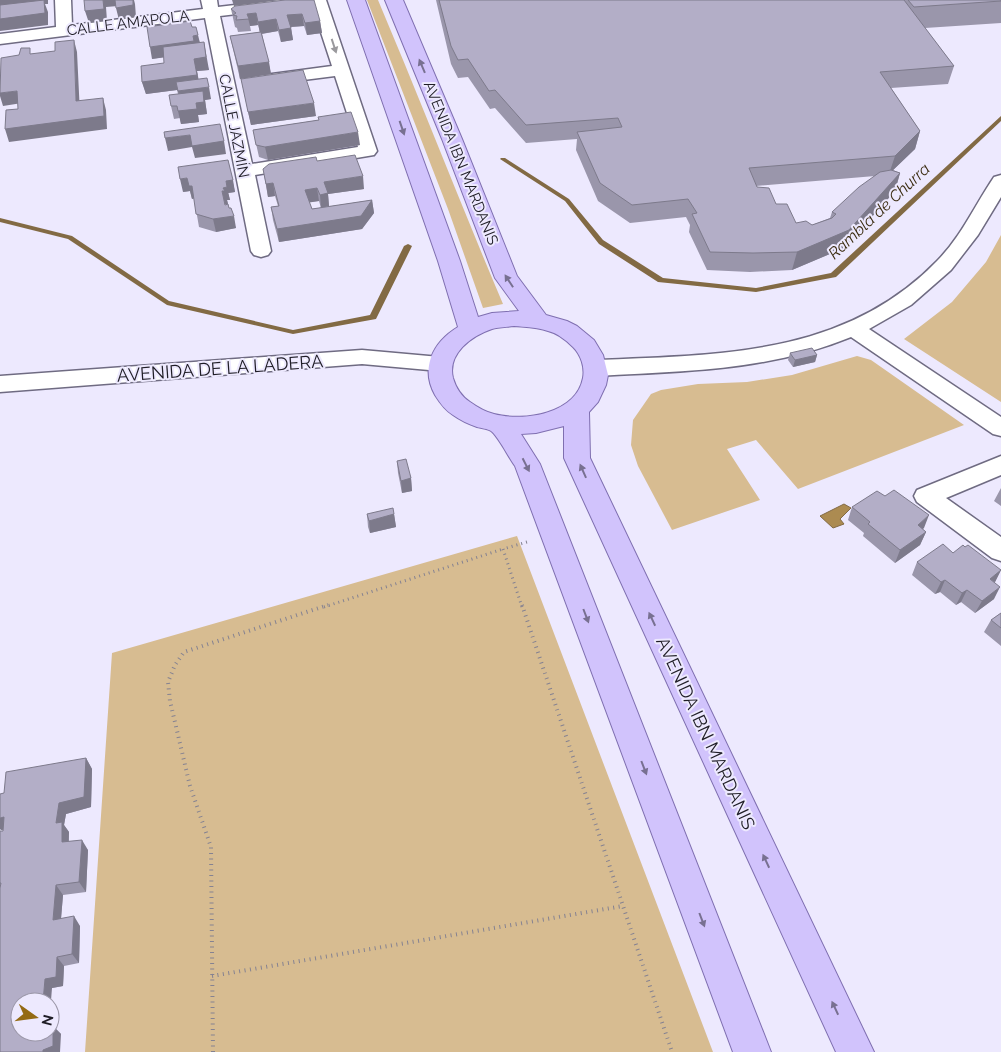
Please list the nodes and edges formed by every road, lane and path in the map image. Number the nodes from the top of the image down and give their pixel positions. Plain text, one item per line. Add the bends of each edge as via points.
1 (63, 0) edge
2 (317, 0) edge
3 (356, 0) edge
4 (394, 0) edge
5 (210, 6) edge
6 (64, 30) junction
7 (0, 39) edge
8 (342, 70) junction
9 (226, 85) junction
10 (243, 171) junction
11 (1001, 181) edge
12 (261, 251) dead end
13 (538, 320) junction
14 (470, 329) junction
15 (854, 329) junction
16 (440, 364) junction
17 (597, 368) junction
18 (0, 384) edge
19 (576, 409) junction
20 (500, 424) junction
21 (1001, 428) edge
22 (1001, 465) edge
23 (554, 534) junction
24 (503, 549) junction
25 (1001, 551) edge
26 (623, 906) junction
27 (212, 976) junction
28 (213, 1052) edge
29 (672, 1052) edge
30 (752, 1052) edge
31 (855, 1052) edge

1 - 6 street
2 - 5 street, CALLE AMAPOLA
2 -> 8 street
3 -> 14 main road via 446,251
13 -> 4 main road, AVENIDA IBN MARDANIS via 506,278
5 - 6 street, CALLE AMAPOLA
5 - 9 street, CALLE JAZMÍN
6 - 7 street, CALLE AMAPOLA
8 - 9 street
8 - 10 street via 368,151
9 - 10 street, CALLE JAZMÍN
10 - 12 street, CALLE JAZMÍN
11 - 15 street via 965,241 944,266 892,309
13 - 14 main road via 514,318
13 - 17 main road via 560,327 578,338 591,352
14 - 16 main road via 446,350
15 - 17 street via 755,357
15 - 21 street
16 - 18 street, AVENIDA DE LA LADERA via 362,357
16 - 20 main road via 447,394 460,408 478,418
17 - 19 main road via 595,383 588,397
19 - 20 main road via 554,420 527,426
31 -> 19 main road, AVENIDA IBN MARDANIS via 577,458
20 -> 23 main road via 527,464
22 - 25 street via 926,496
23 - 24 path
23 -> 30 main road
24 - 26 path
24 - 27 path via 184,652 175,665 168,682 170,701 190,786 211,847
26 - 27 path
26 - 29 path
27 - 28 path

